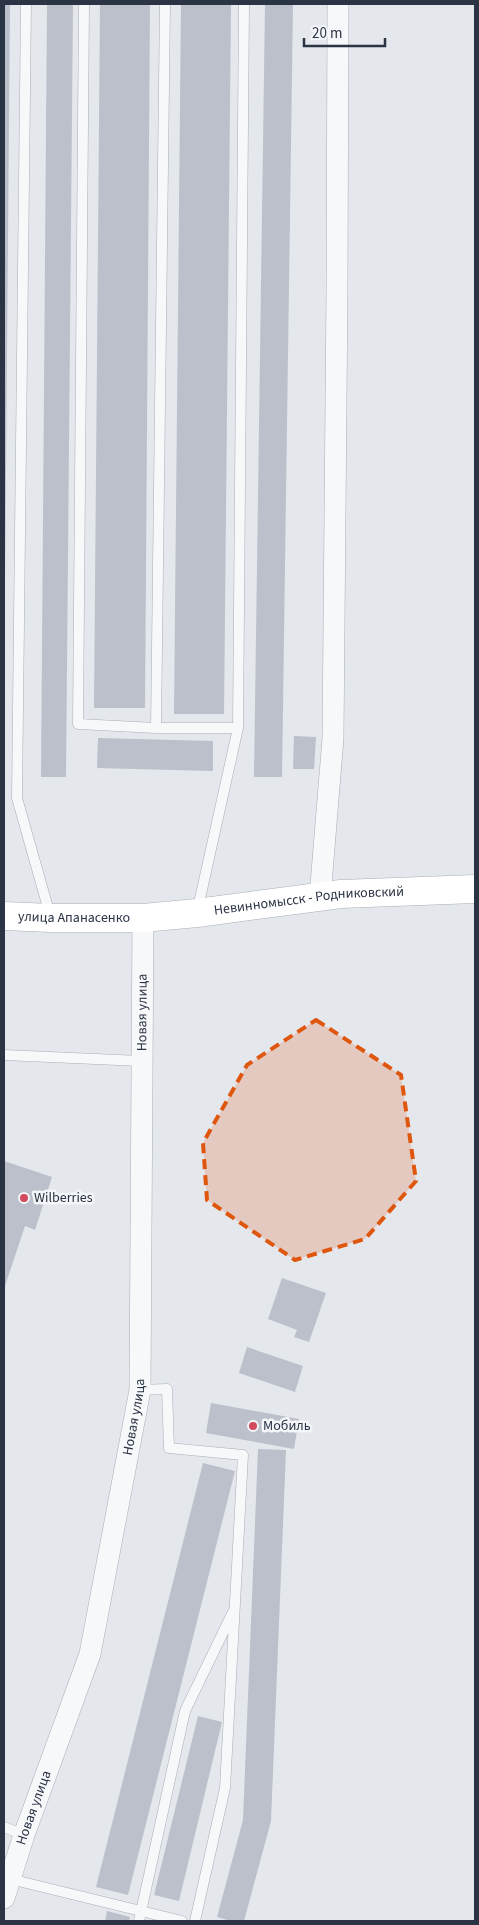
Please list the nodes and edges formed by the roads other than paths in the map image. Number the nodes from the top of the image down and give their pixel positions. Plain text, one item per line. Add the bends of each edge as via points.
1 (26, 4) edge
2 (84, 4) edge
3 (164, 4) edge
4 (244, 4) edge
5 (338, 4) edge
6 (156, 728) junction
7 (238, 728) junction
8 (475, 889) edge
9 (331, 896) junction
10 (197, 913) junction
11 (4, 916) edge
12 (51, 918) junction
13 (143, 918) junction
14 (4, 1055) edge
15 (142, 1061) junction
16 (140, 1390) junction
17 (235, 1607) junction
18 (4, 1828) edge
19 (24, 1834) junction
20 (7, 1888) edge
21 (141, 1916) edge
22 (182, 1921) edge
23 (195, 1921) edge

1 - 12 lane via 16,798
2 - 6 lane via 78,724
3 - 6 lane
4 - 7 lane
5 - 9 street
6 - 7 lane
7 - 10 lane
8 - 9 street, Невинномысск - Родниковский
9 - 10 street, Невинномысск - Родниковский
10 - 13 street, Невинномысск - Родниковский
11 - 12 street, улица Апанасенко
12 - 13 street, улица Апанасенко
13 - 15 street, Новая улица
14 - 15 lane
15 - 16 street, Новая улица
16 - 17 lane via 167,1389 169,1448 243,1455
16 - 19 street, Новая улица via 90,1654
17 - 21 lane via 185,1711
17 - 23 lane via 225,1788
18 - 19 lane
19 - 20 street, Новая улица
20 - 21 lane
21 - 22 lane

